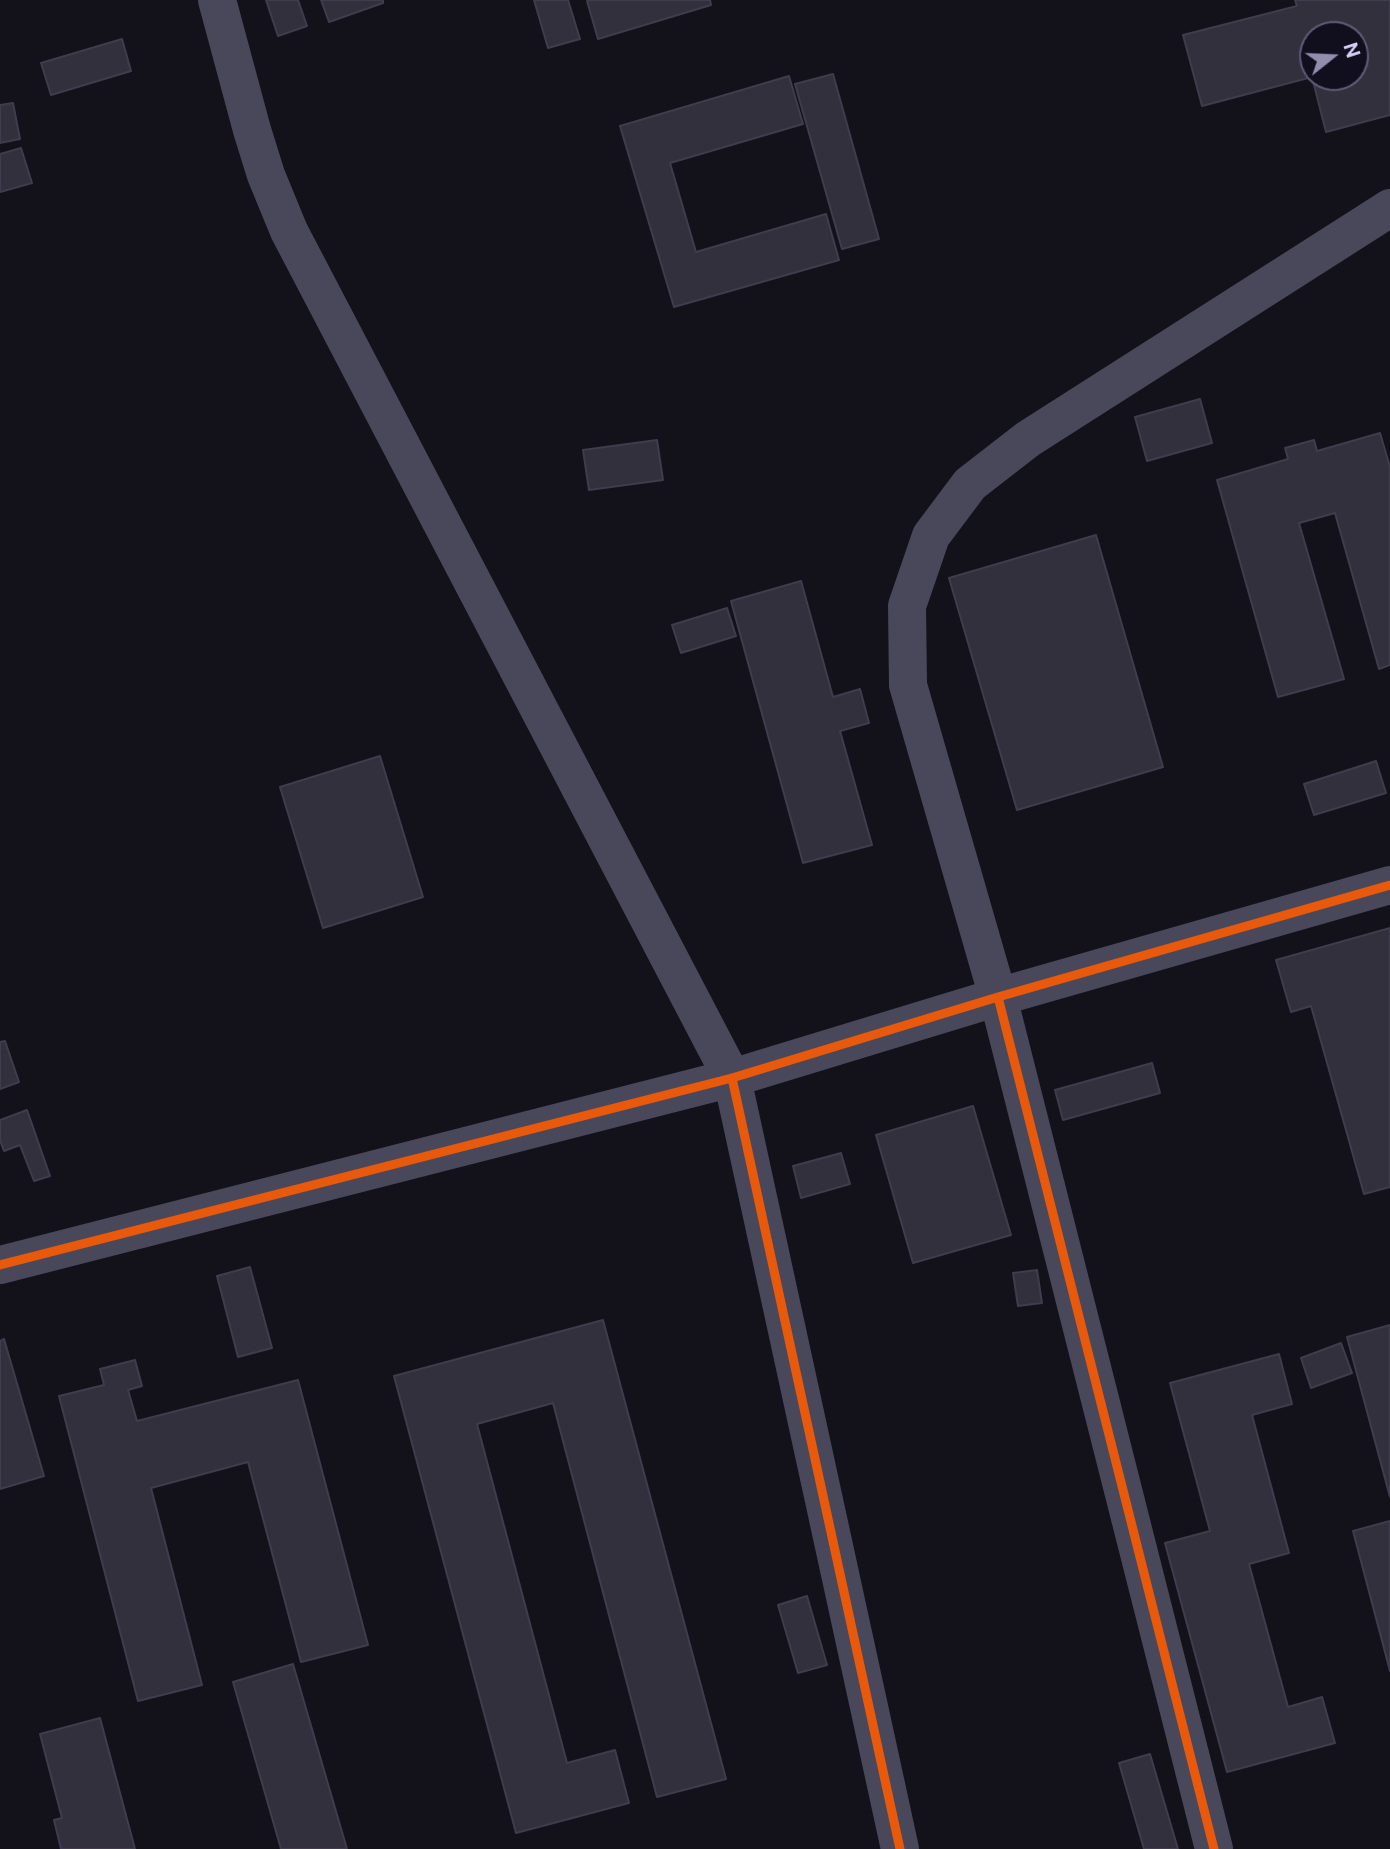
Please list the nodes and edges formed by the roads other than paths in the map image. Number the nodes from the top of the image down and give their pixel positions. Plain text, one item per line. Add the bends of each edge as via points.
1 (218, 0) edge
2 (1390, 208) edge
3 (1390, 885) edge
4 (998, 997) junction
5 (732, 1078) junction
6 (0, 1265) edge
7 (900, 1849) edge
8 (1214, 1849) edge

1 - 5 street via 266,176 313,280
2 - 4 street via 1028,439 970,484 931,536 906,606 908,685
3 - 4 street
4 - 5 street
4 - 8 street
5 - 6 street
5 - 7 street

